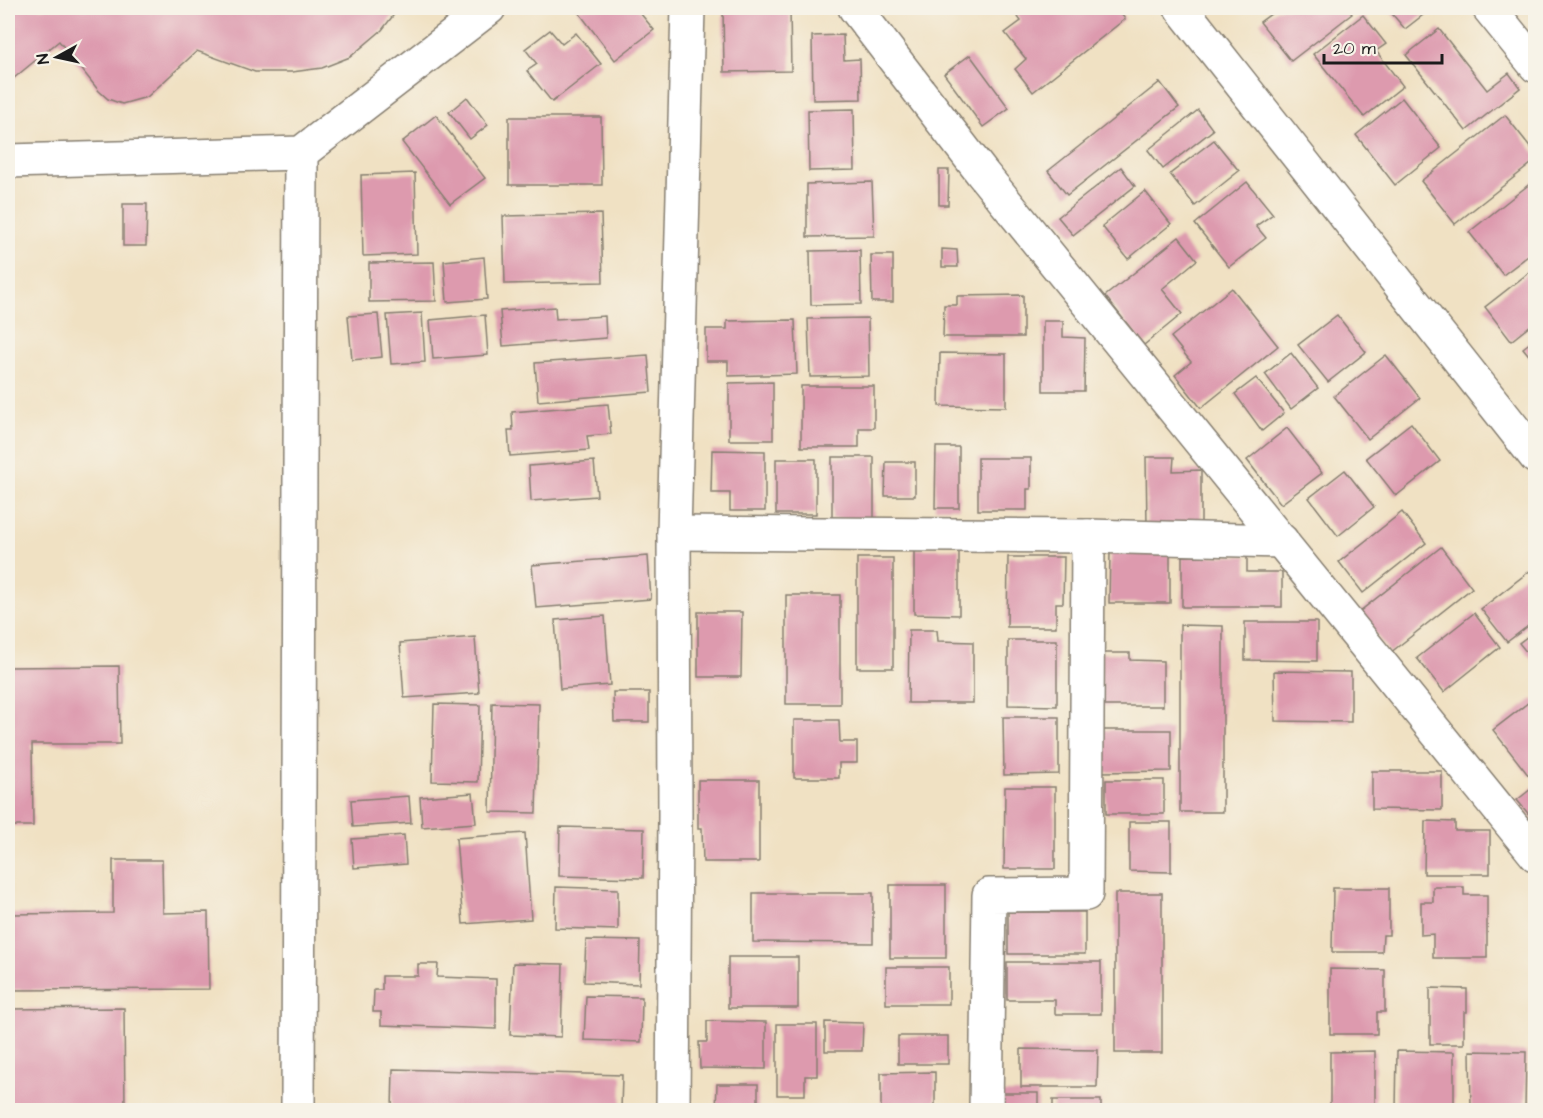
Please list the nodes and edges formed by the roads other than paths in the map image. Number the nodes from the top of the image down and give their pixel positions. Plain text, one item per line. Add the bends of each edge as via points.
1 (489, 8) edge
2 (688, 8) edge
3 (855, 8) edge
4 (1181, 8) edge
5 (1489, 8) edge
6 (1536, 66) edge
7 (301, 153) junction
8 (8, 161) edge
9 (1536, 457) edge
10 (674, 533) junction
11 (1088, 536) junction
12 (1282, 541) junction
13 (1536, 855) edge
14 (298, 1110) edge
15 (673, 1110) edge
16 (986, 1110) edge

1 - 7 street
2 - 10 street
3 - 12 street via 982,172
4 - 9 street
5 - 6 street
7 - 8 street
7 - 14 street
10 - 11 street
10 - 15 street
11 - 12 street
11 - 16 street via 1086,894 989,895
12 - 13 street

